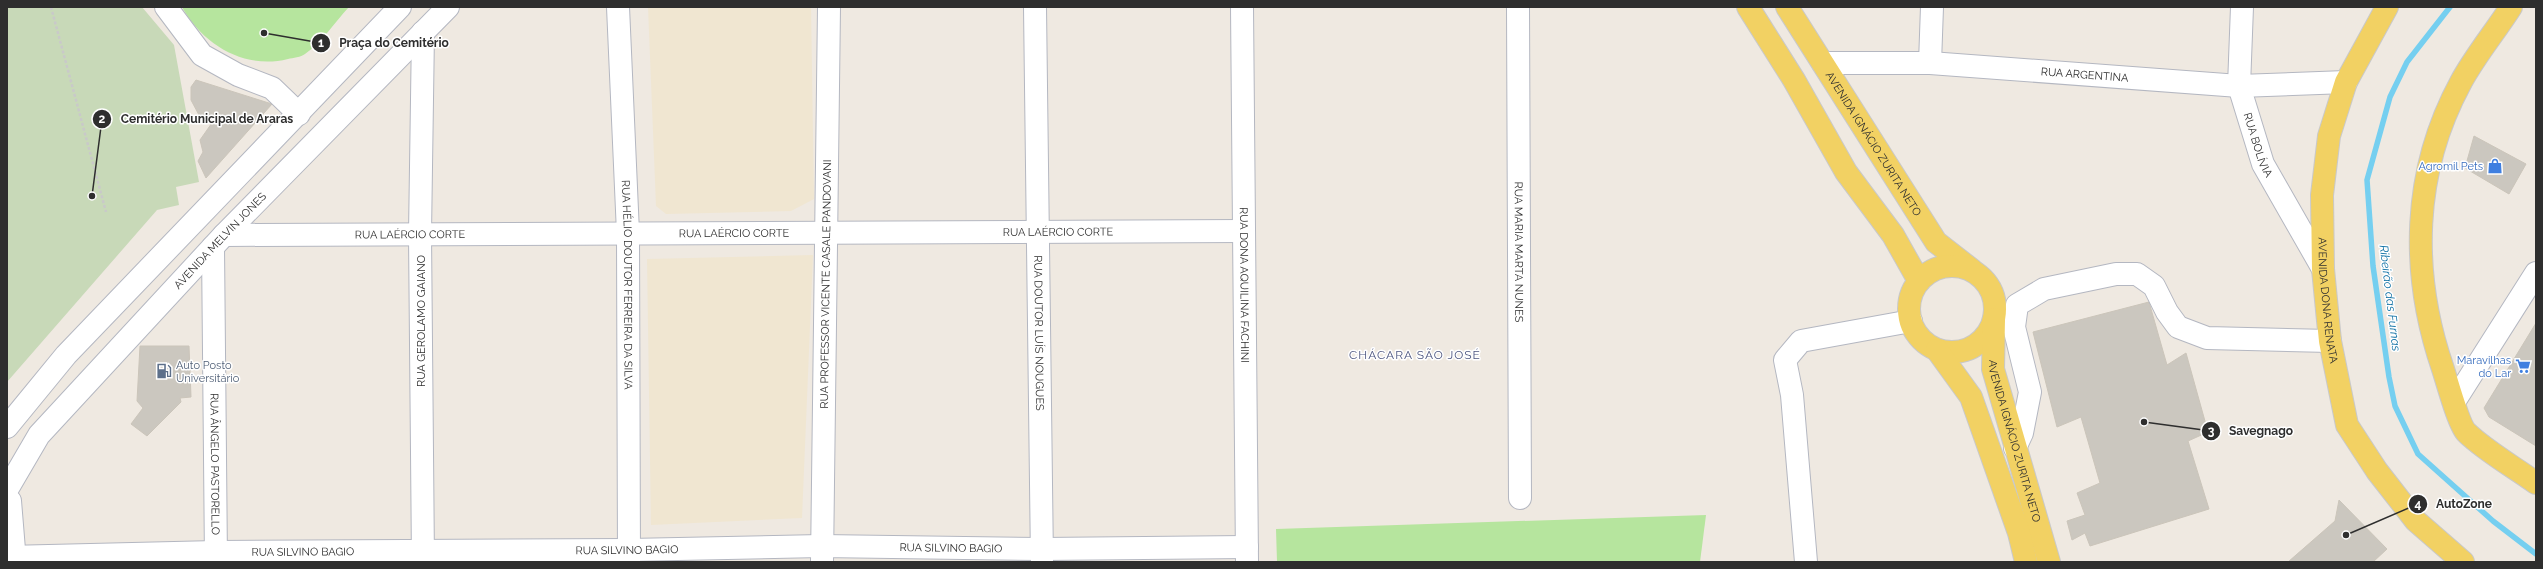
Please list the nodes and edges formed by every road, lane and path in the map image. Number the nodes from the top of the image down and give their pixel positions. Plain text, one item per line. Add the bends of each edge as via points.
1 (51, 7) edge
2 (166, 7) edge
3 (400, 7) edge
4 (448, 7) edge
5 (618, 7) edge
6 (829, 7) edge
7 (1035, 7) edge
8 (1242, 7) edge
9 (1518, 7) edge
10 (1748, 7) edge
11 (1787, 7) edge
12 (1932, 7) edge
13 (2242, 7) edge
14 (2387, 7) edge
15 (2511, 7) edge
16 (423, 32) junction
17 (1823, 63) junction
18 (1930, 63) junction
19 (2346, 82) junction
20 (2239, 86) junction
21 (299, 114) junction
22 (106, 212) dead end
23 (1244, 231) junction
24 (1038, 232) junction
25 (628, 233) junction
26 (827, 233) junction
27 (420, 234) junction
28 (219, 241) junction
29 (2323, 269) junction
30 (1972, 270) junction
31 (2536, 273) edge
32 (1919, 281) junction
33 (1994, 319) junction
34 (1911, 321) junction
35 (2330, 341) junction
36 (1937, 350) junction
37 (2454, 402) junction
38 (7, 427) edge
39 (2014, 448) junction
40 (2536, 483) edge
41 (1520, 498) dead end
42 (8, 499) edge
43 (821, 554) edge
44 (1247, 554) edge
45 (1042, 555) edge
46 (423, 556) edge
47 (629, 556) edge
48 (216, 557) edge
49 (13, 559) edge
50 (1806, 562) edge
51 (2026, 562) edge
52 (2049, 562) edge
53 (2463, 562) edge

1 - 22 path
2 - 21 street via 202,55 238,75 272,88
3 - 21 street
4 - 16 street, AVENIDA MELVIN JONES
5 - 25 street, RUA HÉLIO DOUTOR FERREIRA DA SILVA
6 - 26 street, RUA PROFESSOR VICENTE CASALE PANDOVANI
7 - 24 street, RUA DOUTOR LUÍS NOUGUES
8 - 23 street, RUA DONA AQUILINA FACHINI
9 - 41 street, RUA MARIA MARTA NUNES
10 - 32 main road via 1794,80 1846,172 1892,235
11 - 17 main road, AVENIDA IGNÁCIO ZURITA NETO
12 - 18 street
13 - 20 street, RUA BOLÍVIA
14 - 19 main road, AVENIDA DONA RENATA
15 - 37 main road via 2461,82 2443,118 2431,150 2423,195 2419,237 2431,331
16 - 27 street, RUA GEROLAMO GAIANO
16 - 28 street, AVENIDA MELVIN JONES
17 - 18 street, RUA ARGENTINA
17 - 30 main road, AVENIDA IGNÁCIO ZURITA NETO via 1936,242
18 - 20 street, RUA ARGENTINA
19 - 20 street, RUA ARGENTINA
19 - 29 main road, AVENIDA DONA RENATA via 2329,136 2322,195
20 - 29 street, RUA BOLÍVIA via 2264,164
21 - 38 street via 66,355
23 - 24 street, RUA LAÉRCIO CORTE
23 - 44 street, RUA DONA AQUILINA FACHINI
24 - 26 street, RUA LAÉRCIO CORTE
24 - 45 street, RUA DOUTOR LUÍS NOUGUES
25 - 26 street, RUA LAÉRCIO CORTE
25 - 27 street, RUA LAÉRCIO CORTE
25 - 47 street, RUA HÉLIO DOUTOR FERREIRA DA SILVA
26 - 43 street, RUA PROFESSOR VICENTE CASALE PANDOVANI
27 - 28 street, RUA LAÉRCIO CORTE
27 - 46 street, RUA GEROLAMO GAIANO
28 - 42 street, AVENIDA MELVIN JONES via 38,435
28 - 48 street, RUA ÂNGELO PASTORELLO
29 - 35 main road, AVENIDA DONA RENATA
30 - 32 main road via 1944,266 1930,271
30 - 33 main road via 1984,279 1992,291 1995,304
31 - 37 street
32 - 34 main road via 1912,293 1909,307
33 - 36 main road via 1979,343 1966,350
33 - 39 main road, AVENIDA IGNÁCIO ZURITA NETO via 1993,369
34 - 36 main road via 1917,334
34 - 50 street via 1801,341 1784,360 1792,395
35 - 39 street via 2207,338 2178,326 2167,312 2154,286 2137,274 2116,274 2044,289 2017,305 2014,327 2030,392 2022,434
35 - 53 main road, AVENIDA DONA RENATA via 2347,425 2377,471 2416,521
36 - 51 main road, AVENIDA IGNÁCIO ZURITA NETO via 1971,397 2019,533
37 - 40 main road via 2466,433
39 - 52 main road, AVENIDA IGNÁCIO ZURITA NETO
42 - 49 street
43 - 45 street, RUA SILVINO BAGIO
43 - 47 street, RUA SILVINO BAGIO
44 - 45 street, RUA SILVINO BAGIO
46 - 47 street, RUA SILVINO BAGIO
46 - 48 street, RUA SILVINO BAGIO
48 - 49 street, RUA SILVINO BAGIO

